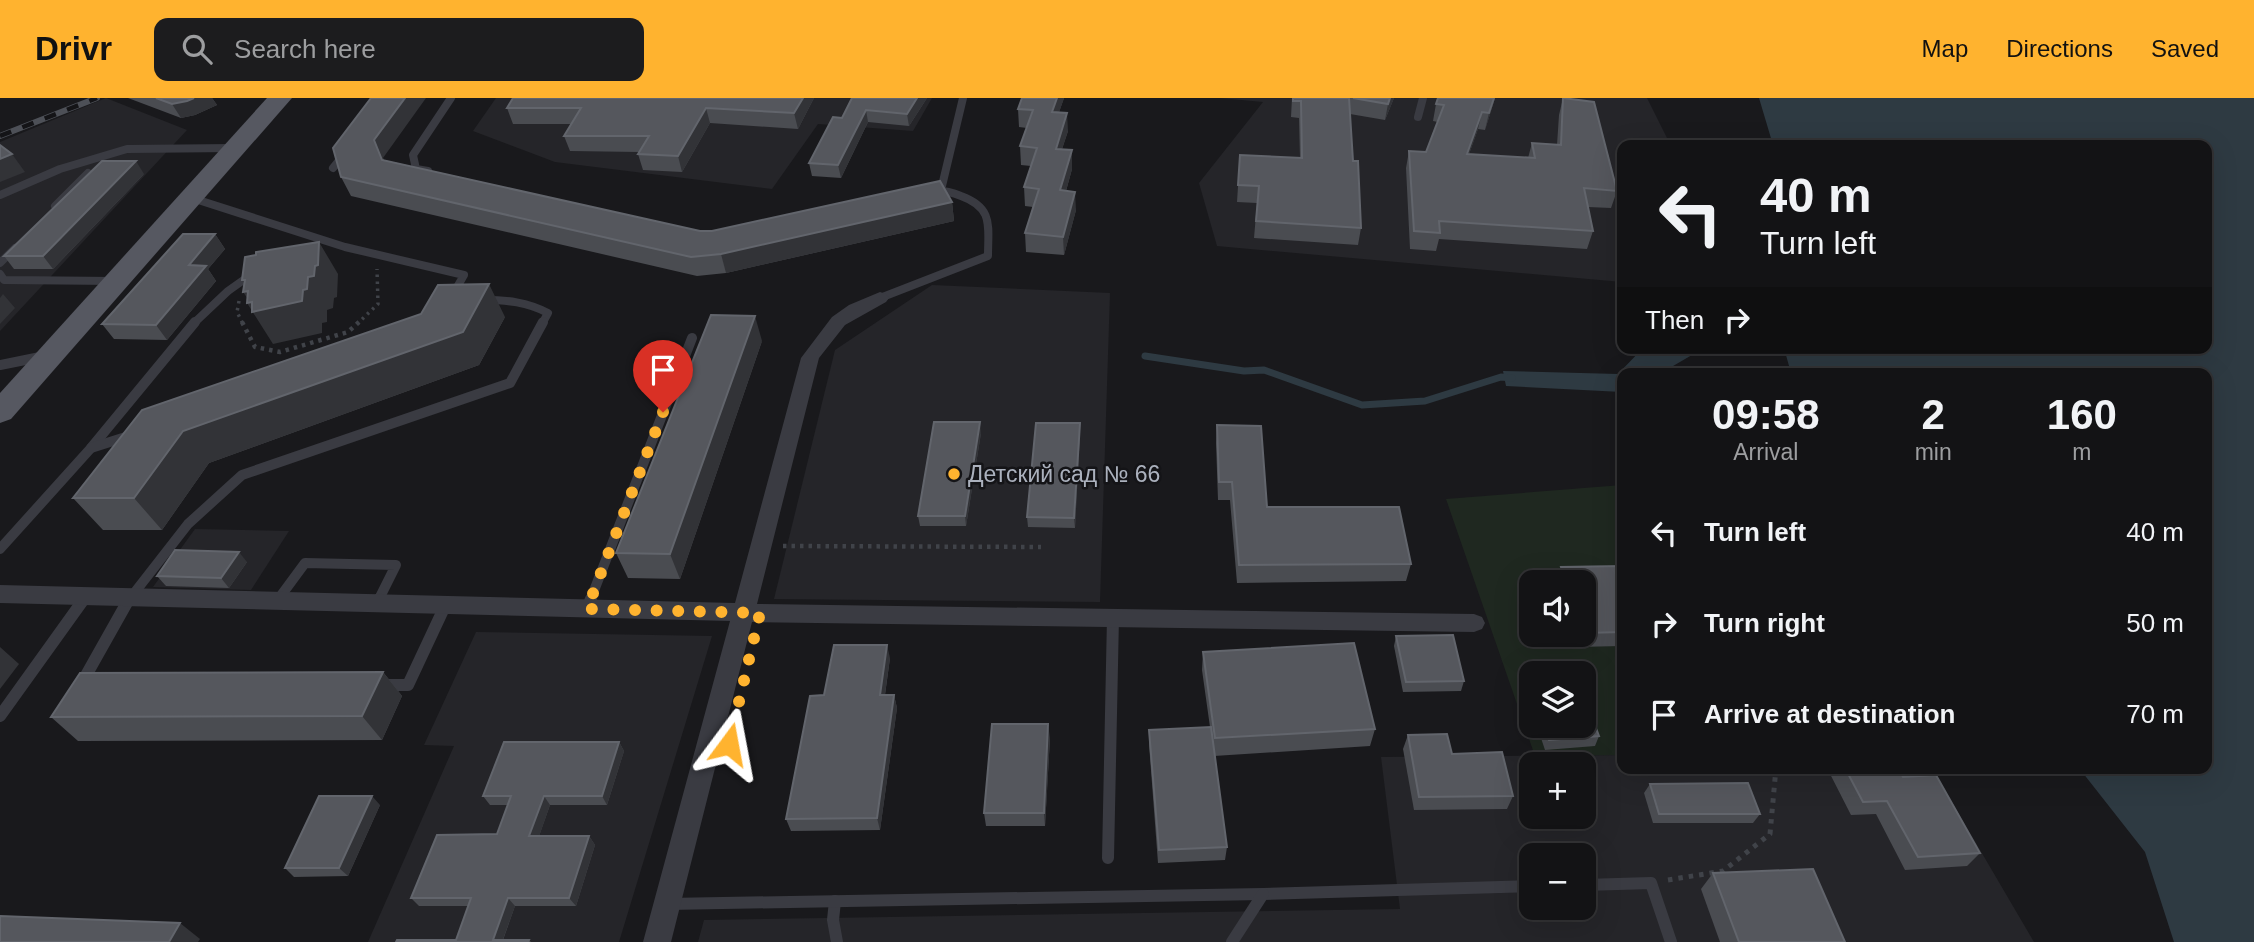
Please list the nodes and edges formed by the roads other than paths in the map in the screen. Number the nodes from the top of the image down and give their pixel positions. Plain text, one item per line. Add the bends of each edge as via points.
1 (280, 98) edge
2 (451, 98) edge
3 (963, 98) edge
4 (1423, 98) edge
5 (1418, 117) dead end
6 (236, 148) junction
7 (348, 148) edge
8 (333, 168) edge
9 (88, 173) edge
10 (442, 174) edge
11 (941, 190) junction
12 (928, 192) edge
13 (0, 195) edge
14 (192, 198) junction
15 (49, 213) edge
16 (326, 241) junction
17 (19, 243) edge
18 (304, 248) edge
19 (0, 263) edge
20 (263, 267) edge
21 (0, 274) edge
22 (118, 281) junction
23 (880, 298) joint
24 (473, 300) edge
25 (461, 301) edge
26 (692, 338) dead end
27 (51, 355) junction
28 (0, 365) edge
29 (0, 412) edge
30 (143, 431) edge
31 (91, 449) junction
32 (0, 549) edge
33 (0, 594) edge
34 (86, 596) junction
35 (130, 598) junction
36 (277, 601) junction
37 (377, 603) junction
38 (445, 606) junction
39 (587, 609) junction
40 (742, 612) junction
41 (1113, 617) junction
42 (1474, 622) dead end
43 (98, 679) edge
44 (367, 684) edge
45 (0, 716) edge
46 (1108, 858) dead end
47 (1596, 885) edge
48 (1519, 886) edge
49 (1263, 894) junction
50 (835, 901) junction
51 (667, 904) junction
52 (657, 942) edge
53 (837, 942) edge
54 (1232, 942) edge
55 (1671, 942) edge

1 - 6 main road
2 - 10 lane via 413,155 416,169
3 - 11 lane
4 - 5 lane
6 - 13 lane via 127,149 60,169
6 - 14 main road
7 - 8 lane
9 - 15 lane
11 - 12 lane
11 - 23 lane via 978,201 987,211 988,256
14 - 16 lane
14 - 22 main road
16 - 18 lane
16 - 25 lane via 464,275 449,302
17 - 19 lane
20 - 31 lane via 232,287 186,332
21 - 22 lane via 4,280
22 - 27 main road
23 - 40 street via 848,312 824,335 810,358
24 - 35 lane via 507,300 548,313 510,383 242,475 188,524
26 - 39 lane
27 - 28 lane
27 - 29 main road
30 - 31 lane
31 - 32 lane
33 - 34 street
34 - 35 street
34 - 45 lane
35 - 36 street
35 - 43 lane via 84,678
36 - 37 street
36 - 37 lane via 305,563 396,565
37 - 38 street
38 - 39 street
38 - 44 lane via 408,685
39 - 40 street
40 - 41 street
40 - 51 street
41 - 42 street
41 - 46 lane
47 - 55 lane via 1651,883
48 - 49 lane
49 - 50 lane
49 - 54 lane
50 - 51 lane
50 - 53 lane
51 - 52 street

